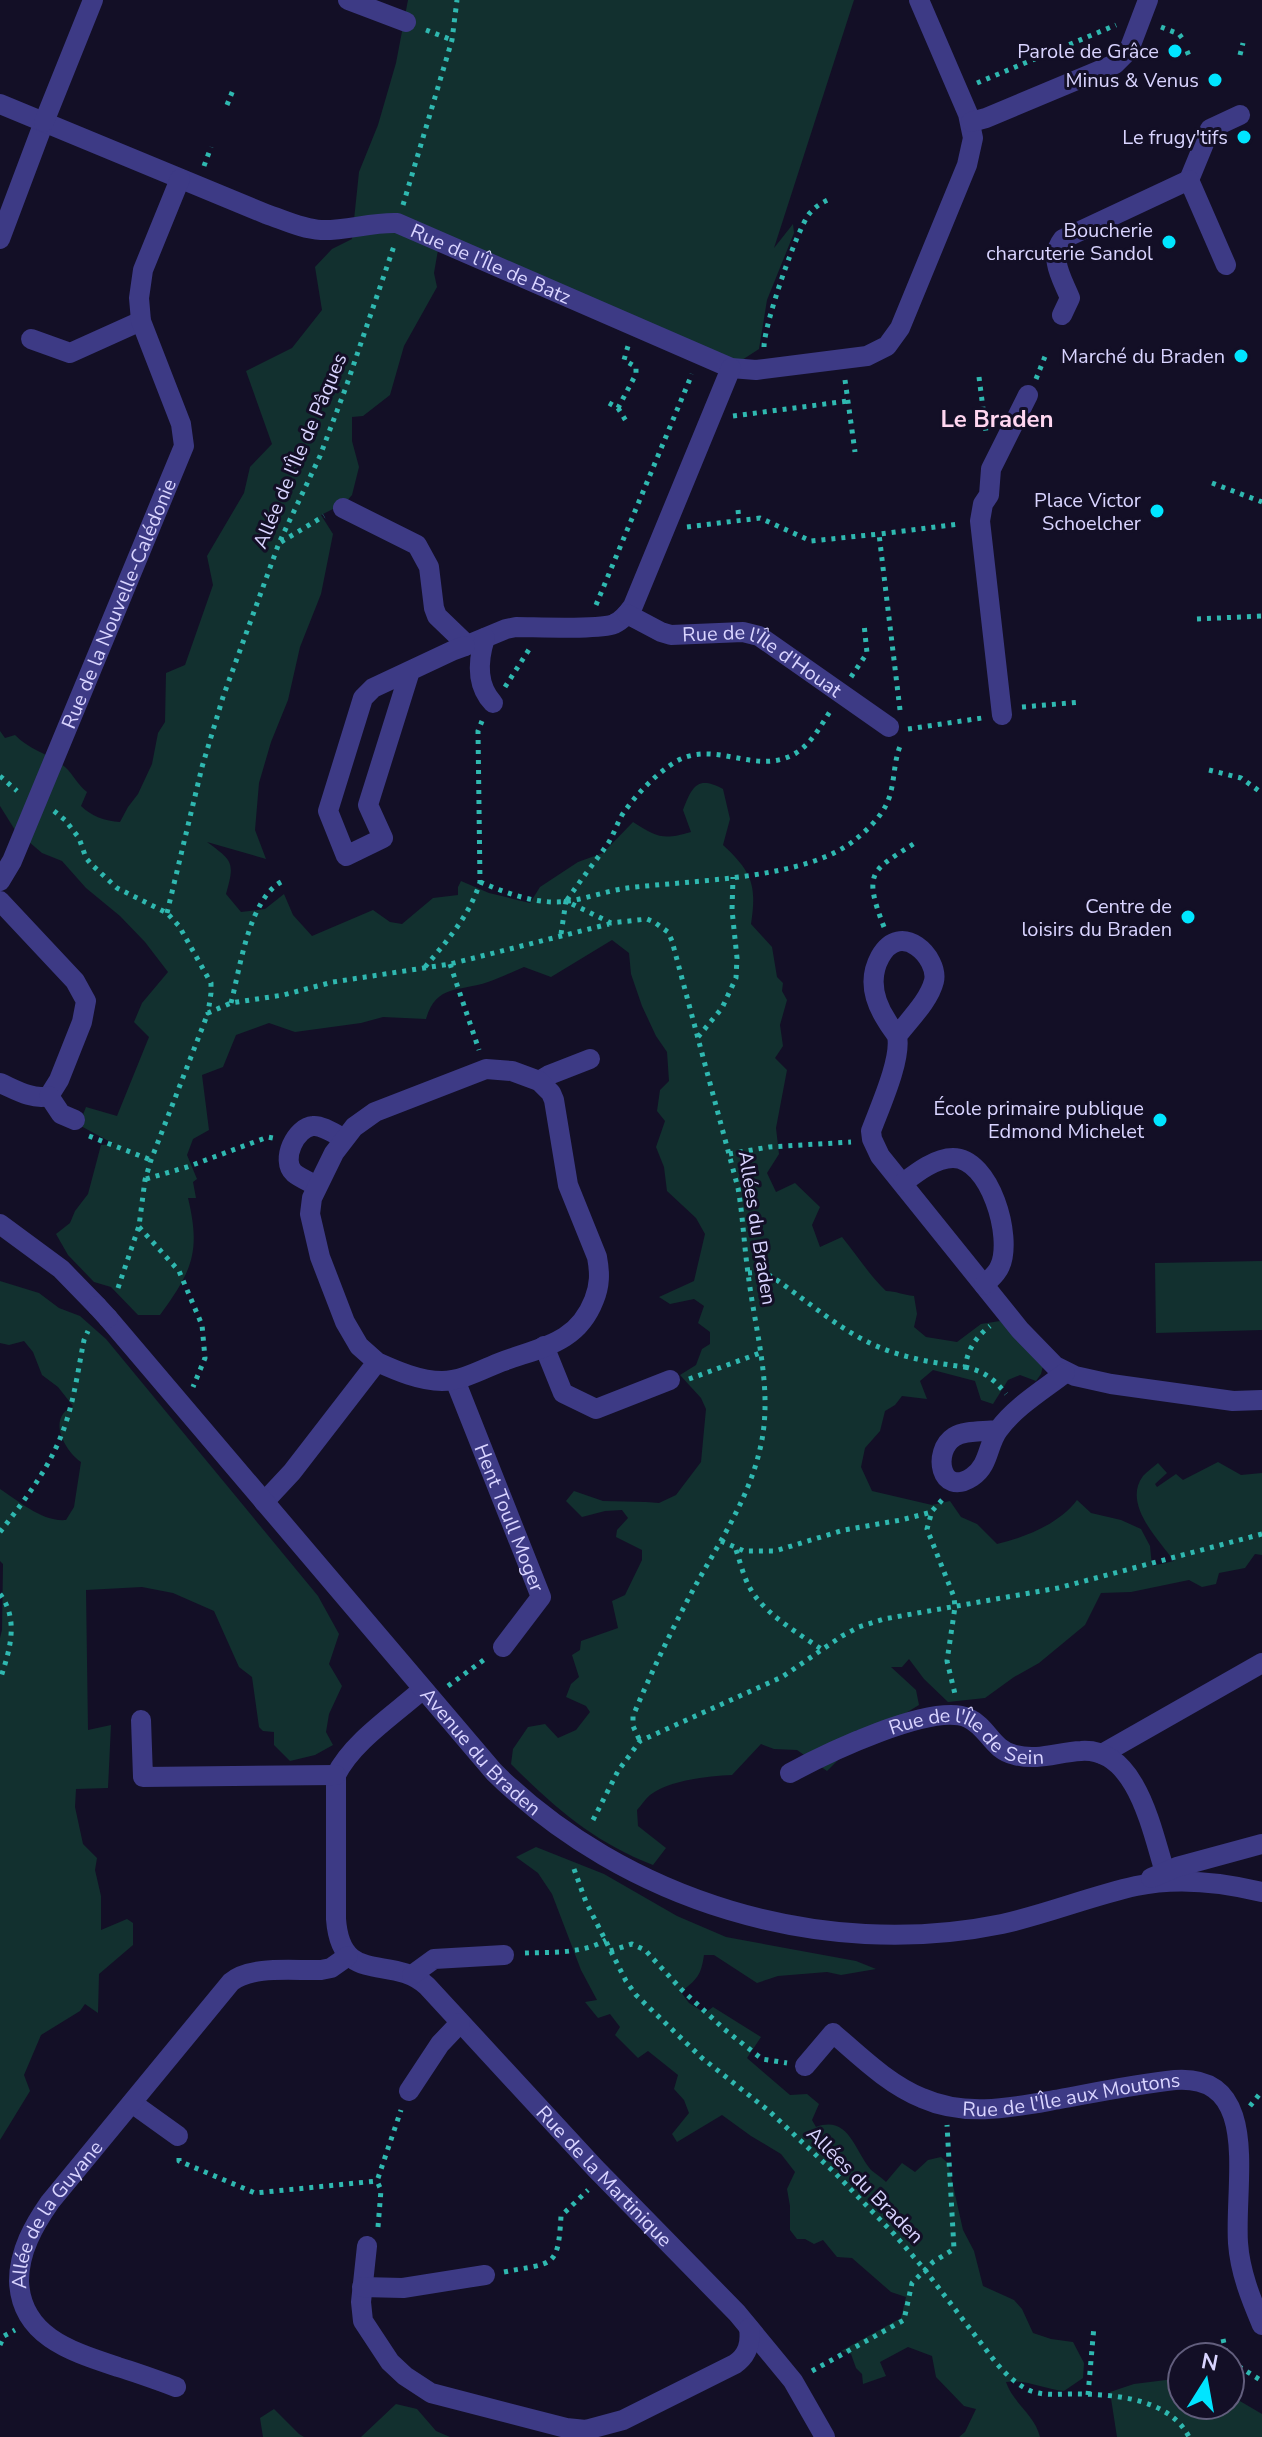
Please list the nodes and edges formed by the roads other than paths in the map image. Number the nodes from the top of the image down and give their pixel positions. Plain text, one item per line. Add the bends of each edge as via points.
1 (93, 0) edge
2 (348, 0) edge
3 (919, 0) edge
4 (1148, 0) edge
5 (406, 22) dead end
6 (0, 104) edge
7 (1240, 115) dead end
8 (44, 122) junction
9 (971, 122) junction
10 (180, 179) junction
11 (1189, 180) junction
12 (0, 239) edge
13 (1226, 265) dead end
14 (1062, 315) dead end
15 (141, 321) junction
16 (31, 339) dead end
17 (731, 368) junction
18 (1028, 395) dead end
19 (343, 508) road end
20 (627, 614) junction
21 (485, 638) junction
22 (465, 646) junction
23 (410, 671) junction
24 (493, 703) road end
25 (1002, 715) dead end
26 (897, 727) road end
27 (0, 881) edge
28 (0, 901) edge
29 (897, 1036) junction
30 (590, 1059) dead end
31 (539, 1081) junction
32 (0, 1083) edge
33 (49, 1096) junction
34 (75, 1120) road end
35 (343, 1138) junction
36 (903, 1183) junction
37 (317, 1186) junction
38 (0, 1224) edge
39 (984, 1285) junction
40 (544, 1346) junction
41 (377, 1362) junction
42 (1065, 1373) junction
43 (455, 1380) junction
44 (670, 1380) road end
45 (1262, 1400) edge
46 (997, 1430) junction
47 (264, 1502) junction
48 (503, 1647) road end
49 (1262, 1663) edge
50 (427, 1694) junction
51 (141, 1720) dead end
52 (1102, 1754) junction
53 (790, 1773) dead end
54 (336, 1775) junction
55 (1262, 1844) edge
56 (1165, 1872) junction
57 (1136, 1886) junction
58 (1262, 1892) edge
59 (515, 1954) road end
60 (348, 1956) junction
61 (412, 1975) junction
62 (460, 2023) junction
63 (805, 2066) road end
64 (409, 2091) road end
65 (132, 2103) junction
66 (178, 2136) road end
67 (367, 2246) road end
68 (485, 2275) road end
69 (362, 2287) junction
70 (1262, 2325) edge
71 (749, 2328) junction
72 (176, 2387) dead end
73 (825, 2437) edge

1 - 8 street
2 - 5 street
3 - 9 street
4 - 9 street via 1129,50 1115,64
6 - 8 street, Rue de l'Île de Batz
7 - 11 street via 1210,129
8 - 10 street, Rue de l'Île de Batz
8 - 12 street
9 - 17 street, Rue de l'Île de Batz via 967,165 892,340 874,354 748,371
10 - 15 street, Rue de la Nouvelle-Calédonie via 143,270
10 - 17 street, Rue de l'Île de Batz via 310,229 397,223
11 - 13 street
11 - 14 street via 1063,239 1055,262 1070,298
15 - 16 street via 70,353
15 - 27 street, Rue de la Nouvelle-Calédonie via 181,424 184,446
17 - 20 street
18 - 25 street via 991,469 980,521
19 - 22 street via 417,545 429,567 437,616
20 - 21 street via 597,627 516,627
20 - 26 street, Rue de l'Île d'Houat via 671,635 759,636
21 - 22 street
21 - 24 street via 479,667
22 - 23 street
23 - 23 street via 363,698 328,811 346,856 383,838 368,805
28 - 33 street via 75,981 86,1001
29 - 29 street via 880,1010 874,988 877,962 891,944 906,940 927,956 935,974 925,999
29 - 36 street via 893,1071 871,1131 880,1156
30 - 31 street
31 - 35 street via 486,1069 375,1112
31 - 40 street via 554,1100 568,1185 600,1270 597,1292 581,1325
32 - 33 street via 38,1098
33 - 34 street via 61,1114
35 - 37 street
35 - 37 street via 311,1126 294,1142 290,1168
36 - 39 street
36 - 39 street via 952,1158 980,1172 999,1209 1003,1237 1000,1267
37 - 41 street via 310,1214 320,1257 353,1336
38 - 47 street, Avenue du Braden via 61,1269 103,1312
39 - 42 street via 1047,1360
40 - 43 street
40 - 44 street via 563,1393 596,1409
41 - 43 street via 435,1381
41 - 47 street
42 - 45 street via 1221,1400
42 - 46 street
43 - 48 street, Hent Toull Moger via 541,1597
46 - 46 street via 964,1433 950,1441 942,1471 953,1482 971,1478 982,1467
47 - 50 street, Avenue du Braden
49 - 52 street
50 - 54 street via 356,1747
50 - 57 street, Avenue du Braden via 494,1772 553,1822 631,1870 732,1911 802,1927 925,1934 1026,1918
51 - 54 street via 143,1777
52 - 53 street, Rue de l'Île de Sein via 1082,1750 1025,1758 997,1747 975,1722 957,1715 937,1716 896,1726
52 - 56 street via 1120,1764 1132,1782 1147,1811
54 - 60 street via 336,1919
55 - 56 street, Avenue du Braden
56 - 57 street, Avenue du Braden
57 - 58 street, Avenue du Braden via 1202,1882
59 - 61 street via 434,1959
60 - 61 street
60 - 65 street, Allée de la Guyane via 321,1970 238,1976
61 - 62 street, Rue de la Martinique
62 - 64 street
62 - 71 street, Rue de la Martinique
63 - 70 street, Rue de l'Île aux Moutons via 833,2033 898,2086 946,2107 964,2109 1005,2108 1175,2080 1216,2086 1238,2111 1238,2245
65 - 66 street
65 - 72 street, Allée de la Guyane via 37,2221 22,2257 20,2292 32,2321 50,2339
67 - 69 street
68 - 69 street via 403,2288
69 - 71 street via 367,2330 390,2362 418,2386 456,2401 566,2428 586,2430 623,2420 735,2364 749,2347
71 - 73 street, Rue de la Martinique via 793,2381

